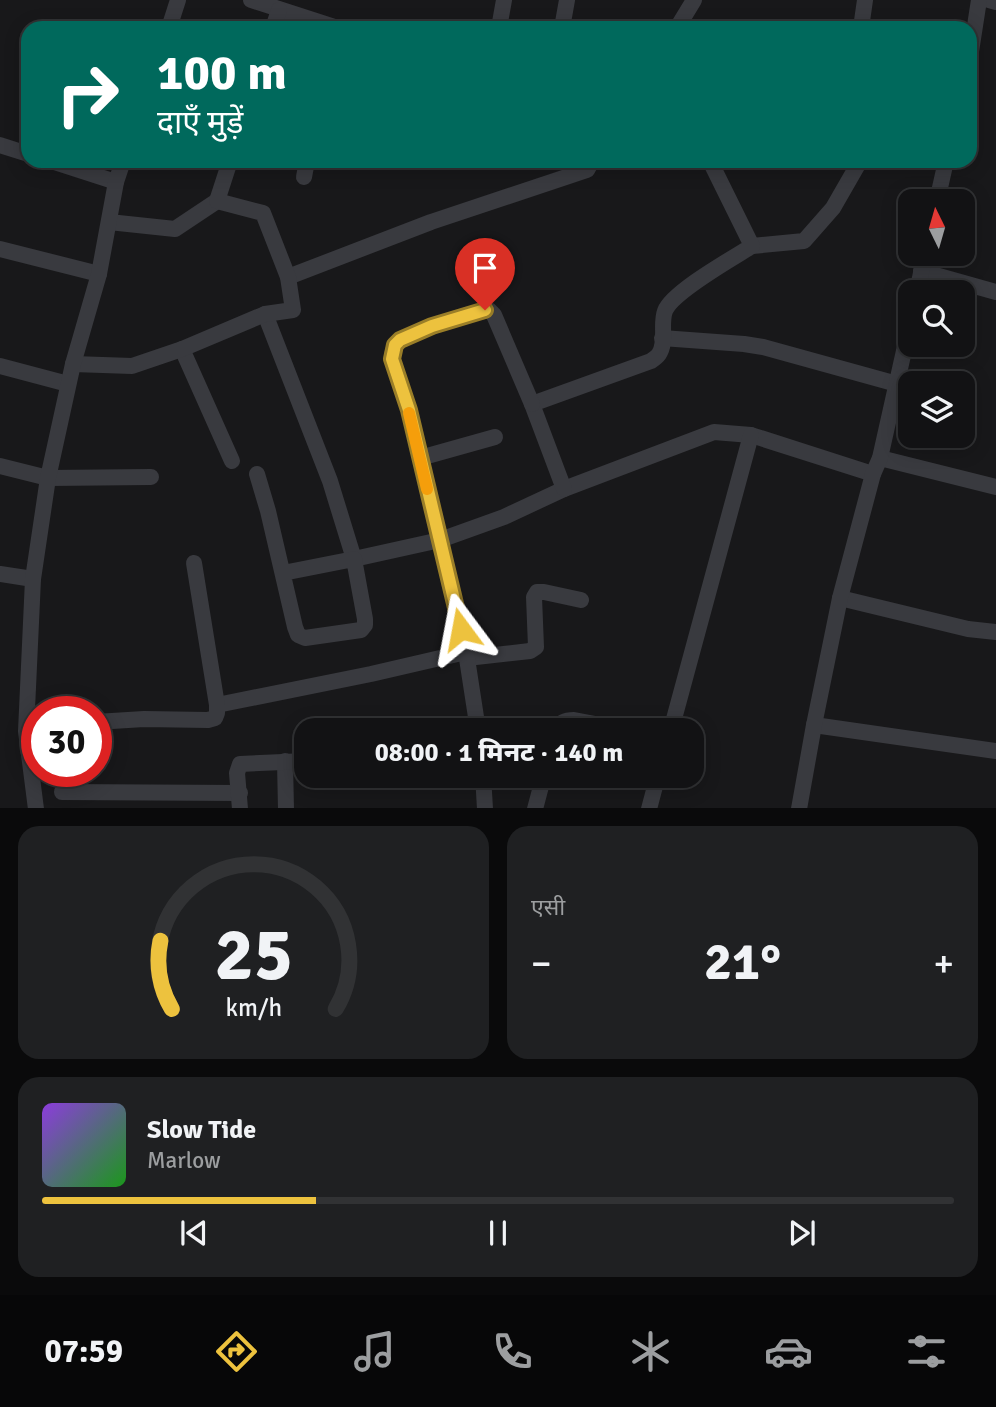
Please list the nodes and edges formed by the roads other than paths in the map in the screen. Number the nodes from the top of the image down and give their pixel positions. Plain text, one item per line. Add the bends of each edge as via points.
1 (178, 0) edge
2 (251, 0) edge
3 (504, 0) edge
4 (567, 0) edge
5 (694, 0) edge
6 (864, 0) edge
7 (979, 0) edge
8 (989, 0) edge
9 (996, 2) edge
10 (279, 10) junction
11 (171, 21) edge
12 (275, 21) edge
13 (315, 21) edge
14 (500, 21) edge
15 (563, 21) edge
16 (681, 21) edge
17 (862, 21) edge
18 (976, 21) edge
19 (0, 145) edge
20 (21, 152) edge
21 (73, 168) edge
22 (121, 168) edge
23 (228, 168) edge
24 (588, 168) edge
25 (713, 168) edge
26 (856, 168) edge
27 (944, 168) edge
28 (116, 182) junction
29 (940, 189) edge
30 (217, 201) junction
31 (109, 222) junction
32 (752, 246) junction
33 (0, 250) edge
34 (923, 266) edge
35 (922, 271) junction
36 (99, 274) junction
37 (288, 277) junction
38 (920, 280) edge
39 (996, 292) edge
40 (265, 314) junction
41 (662, 338) junction
42 (182, 349) junction
43 (903, 357) edge
44 (73, 364) junction
45 (0, 366) edge
46 (68, 384) junction
47 (897, 384) junction
48 (532, 404) junction
49 (751, 435) junction
50 (495, 437) dead end
51 (420, 458) junction
52 (880, 458) junction
53 (232, 461) dead end
54 (0, 466) edge
55 (257, 474) dead end
56 (873, 474) junction
57 (151, 477) dead end
58 (47, 478) junction
59 (996, 487) edge
60 (564, 489) junction
61 (440, 540) junction
62 (354, 559) junction
63 (194, 563) dead end
64 (283, 573) junction
65 (0, 574) edge
66 (33, 579) junction
67 (840, 598) junction
68 (581, 600) dead end
69 (996, 632) edge
70 (467, 655) junction
71 (32, 696) edge
72 (217, 705) junction
73 (476, 718) edge
74 (674, 718) edge
75 (112, 721) edge
76 (814, 725) junction
77 (996, 751) edge
78 (285, 761) junction
79 (294, 761) edge
80 (35, 787) edge
81 (484, 788) edge
82 (540, 788) edge
83 (654, 788) edge
84 (62, 792) dead end
85 (240, 801) edge
86 (36, 808) edge
87 (286, 808) edge
88 (485, 808) edge
89 (535, 808) edge
90 (649, 808) edge
91 (799, 808) edge

1 - 11 street
2 - 10 street
3 - 14 street
4 - 15 street
5 - 16 street
6 - 17 street
7 - 18 street
8 - 9 street
10 - 12 street
10 - 13 street
19 - 20 street
21 - 28 street
22 - 28 street
23 - 30 street
24 - 37 street
25 - 32 street
26 - 32 street via 833,208 804,241
27 - 29 street
28 - 31 street
30 - 31 street via 175,229
30 - 37 street via 263,213
31 - 36 street
32 - 41 street via 669,304
33 - 36 street
34 - 35 street
35 - 38 street
35 - 39 street
36 - 44 street
37 - 40 street via 293,310
40 - 42 street
40 - 62 street via 330,481
41 - 47 street via 763,347
41 - 48 street via 659,354 651,361
42 - 44 street via 132,366
42 - 53 street
43 - 47 street
44 - 46 street
45 - 46 street
46 - 58 street
47 - 52 street
48 - 51 street via 489,310 400,340 392,359
48 - 60 street
49 - 56 street
49 - 60 street via 714,432
49 - 74 street
50 - 51 street
51 - 61 street
52 - 56 street
52 - 59 street
54 - 58 street
55 - 64 street
56 - 67 street
57 - 58 street
58 - 66 street
60 - 61 street
61 - 62 street
61 - 70 street
62 - 64 street
62 - 64 street via 365,619 361,630 305,638 298,635
63 - 72 street
65 - 66 street
66 - 71 street
67 - 69 street
67 - 76 street
68 - 70 street via 537,592 537,647
70 - 72 street
70 - 73 street
72 - 75 street via 215,718 208,720
76 - 77 street
76 - 91 street
78 - 79 street
78 - 85 street via 240,764
78 - 87 street
80 - 86 street
81 - 88 street
82 - 89 street
83 - 90 street
84 - 85 street

